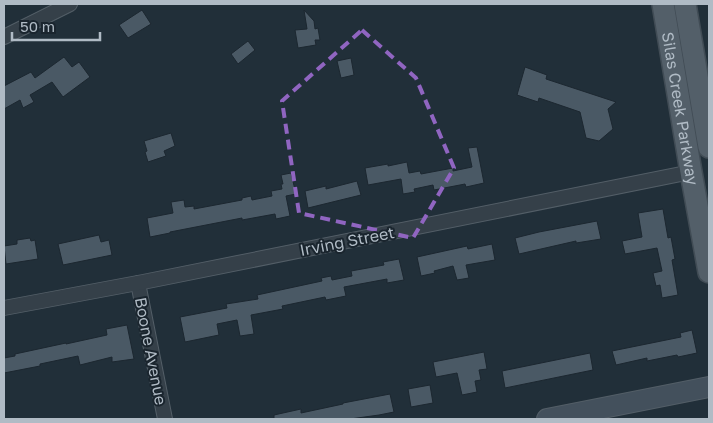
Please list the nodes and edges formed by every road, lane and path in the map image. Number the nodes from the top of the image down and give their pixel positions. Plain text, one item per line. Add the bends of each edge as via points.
1 (70, 4) edge
2 (663, 4) edge
3 (685, 4) edge
4 (4, 37) edge
5 (709, 147) edge
6 (691, 172) junction
7 (709, 272) edge
8 (138, 283) junction
9 (4, 308) edge
10 (709, 386) edge
11 (165, 419) edge
12 (547, 419) edge

1 - 4 street
2 - 6 main road, Silas Creek Parkway
3 - 5 main road, Silas Creek Parkway
6 - 7 main road, Silas Creek Parkway
6 - 8 street, Irving Street
8 - 9 street, Irving Street
8 - 11 street, Boone Avenue
10 - 12 main road

